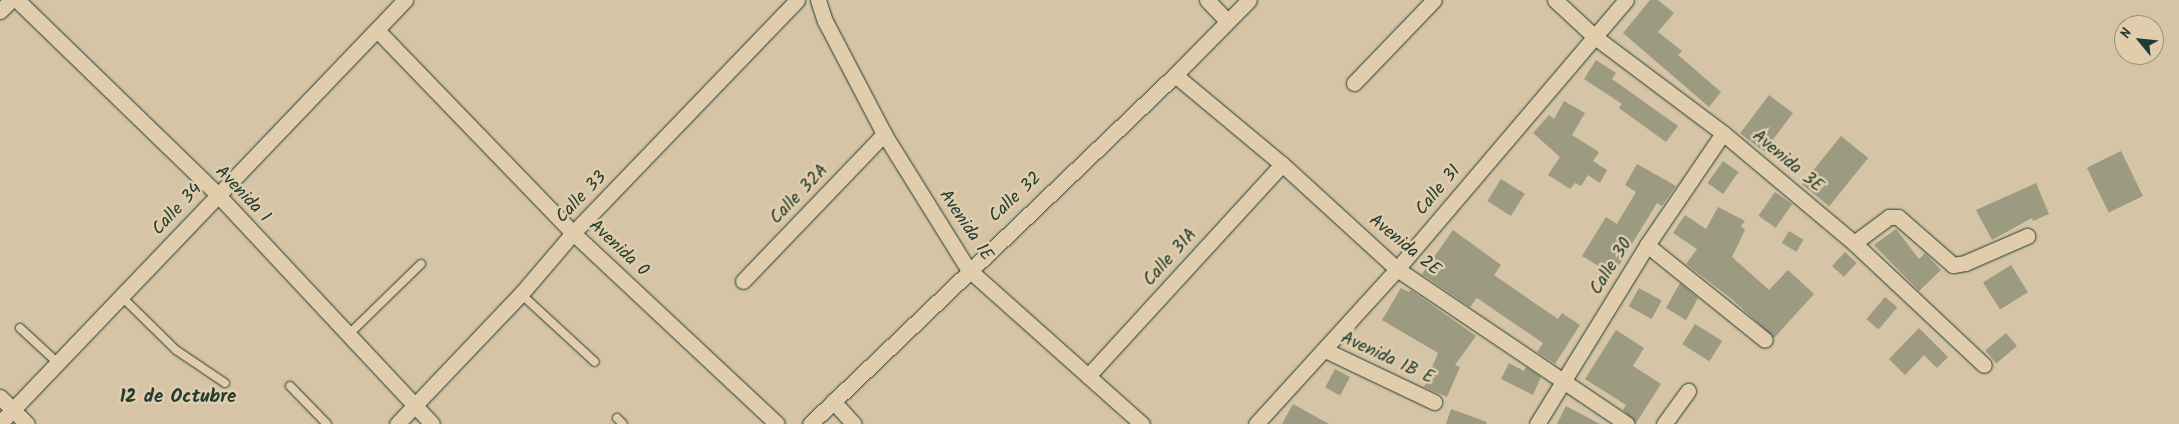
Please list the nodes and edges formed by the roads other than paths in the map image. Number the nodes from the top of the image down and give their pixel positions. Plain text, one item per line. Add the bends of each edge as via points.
1 (11, 0) edge
2 (18, 0) edge
3 (405, 0) edge
4 (797, 0) edge
5 (818, 0) edge
6 (1207, 0) edge
7 (1248, 0) edge
8 (1434, 0) edge
9 (1556, 0) edge
10 (1626, 0) edge
11 (0, 11) edge
12 (1227, 21) junction
13 (377, 30) junction
14 (1594, 37) junction
15 (1175, 75) junction
16 (1354, 83) dead end
17 (1723, 133) junction
18 (884, 134) junction
19 (1282, 164) junction
20 (218, 195) junction
21 (573, 233) junction
22 (2027, 236) dead end
23 (1854, 243) junction
24 (1647, 245) junction
25 (421, 264) dead end
26 (968, 269) junction
27 (1397, 269) junction
28 (743, 281) dead end
29 (521, 294) junction
30 (122, 297) junction
31 (20, 328) dead end
32 (350, 333) junction
33 (1764, 340) dead end
34 (1325, 350) junction
35 (595, 362) dead end
36 (59, 364) junction
37 (1984, 365) dead end
38 (1088, 376) junction
39 (1563, 380) junction
40 (225, 383) dead end
41 (290, 386) dead end
42 (1688, 391) dead end
43 (0, 397) edge
44 (833, 402) junction
45 (1434, 402) dead end
46 (414, 406) junction
47 (13, 410) junction
48 (0, 423) edge
49 (27, 424) edge
50 (327, 424) edge
51 (397, 424) edge
52 (432, 424) edge
53 (777, 424) edge
54 (810, 424) edge
55 (854, 424) edge
56 (1142, 424) edge
57 (1256, 424) edge
58 (1537, 424) edge
59 (1628, 424) edge
60 (1664, 424) edge

1 - 11 street
2 - 20 street, Avenida 1
3 - 13 street, Calle 34
4 - 21 street, Calle 33
5 - 18 street, Avenida 1E via 825,21
6 - 12 street
7 - 12 street, Calle 32
8 - 16 street
9 - 14 street, Avenida 3E
10 - 14 street, Calle 31
12 - 15 street, Calle 32
13 - 20 street, Calle 34
13 - 21 street, Avenida 0
14 - 17 street, Avenida 3E
14 - 27 street, Calle 31
15 - 19 street, Avenida 2E
15 - 26 street, Calle 32
17 - 23 street, Avenida 3E
17 - 24 street, Calle 30
18 - 26 street, Avenida 1E
18 - 28 street, Calle 32A
19 - 27 street, Avenida 2E
19 - 38 street, Calle 31A
20 - 30 street, Calle 34
20 - 32 street, Avenida 1
21 - 29 street, Calle 33
21 - 53 street, Avenida 0
22 - 23 street via 1965,263 1953,265 1898,217 1889,217
23 - 37 street, Avenida 3E
24 - 33 street
24 - 39 street, Calle 30
25 - 32 lane
26 - 38 street, Avenida 1E
26 - 44 street, Calle 32
27 - 34 street, Calle 31
27 - 39 street, Avenida 2E
29 - 35 lane
29 - 46 street, Calle 33
30 - 36 street, Calle 34
30 - 40 lane via 176,350
31 - 36 lane
32 - 46 street, Avenida 1
34 - 45 street, Avenida 1B E
34 - 57 street, Calle 31
36 - 47 street, Calle 34
38 - 56 street, Avenida 1E
39 - 58 street, Calle 30
39 - 59 street, Avenida 2E
41 - 50 lane
42 - 60 street
43 - 47 street
44 - 54 street, Calle 32
44 - 55 street
46 - 51 street, Calle 33
46 - 52 street, Avenida 1
47 - 48 street, Calle 34
47 - 49 street

